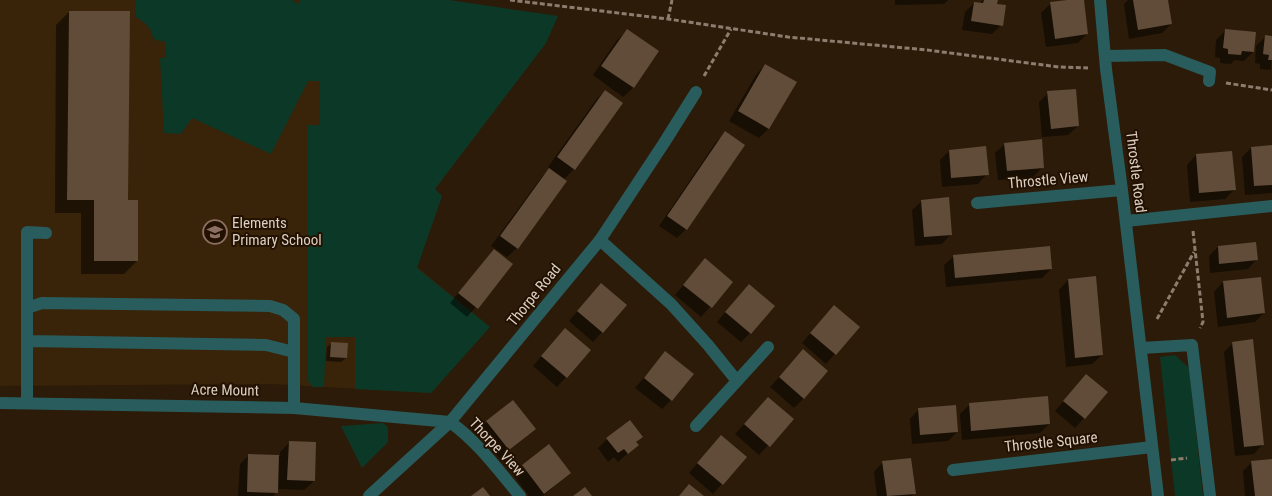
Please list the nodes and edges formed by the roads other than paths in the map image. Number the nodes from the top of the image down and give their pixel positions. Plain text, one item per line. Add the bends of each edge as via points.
1 (1100, 0) edge
2 (1105, 63) junction
3 (1209, 81) dead end
4 (696, 92) road end
5 (1122, 190) junction
6 (977, 203) dead end
7 (1272, 206) edge
8 (1126, 221) junction
9 (46, 232) dead end
10 (600, 240) junction
11 (27, 308) junction
12 (27, 342) junction
13 (768, 347) dead end
14 (1141, 348) junction
15 (294, 352) junction
16 (737, 381) junction
17 (0, 403) edge
18 (27, 403) junction
19 (294, 408) junction
20 (450, 422) junction
21 (696, 426) dead end
22 (1152, 447) junction
23 (953, 470) dead end
24 (369, 496) edge
25 (520, 496) edge
26 (1158, 496) edge
27 (1210, 496) edge

1 - 2 street, Throstle Road
2 - 3 street via 1166,56 1210,72
2 - 5 street, Throstle Road
4 - 10 street, Thorpe Road
5 - 6 street, Throstle View
5 - 8 street, Throstle Road
7 - 8 street
8 - 14 street, Throstle Road
9 - 11 street via 27,232
10 - 16 street via 671,304
10 - 20 street, Thorpe Road
11 - 12 street
11 - 15 street via 42,304 270,306 294,319
12 - 15 street via 266,345
12 - 18 street
13 - 16 street
14 - 22 street, Throstle Road
14 - 27 street via 1192,345
15 - 19 street
16 - 21 street
17 - 18 street, Acre Mount
18 - 19 street, Acre Mount
19 - 20 street, Acre Mount
20 - 24 street, Thorpe Road
20 - 25 street, Thorpe View via 480,448
22 - 23 street, Throstle Square
22 - 26 street, Throstle Road

